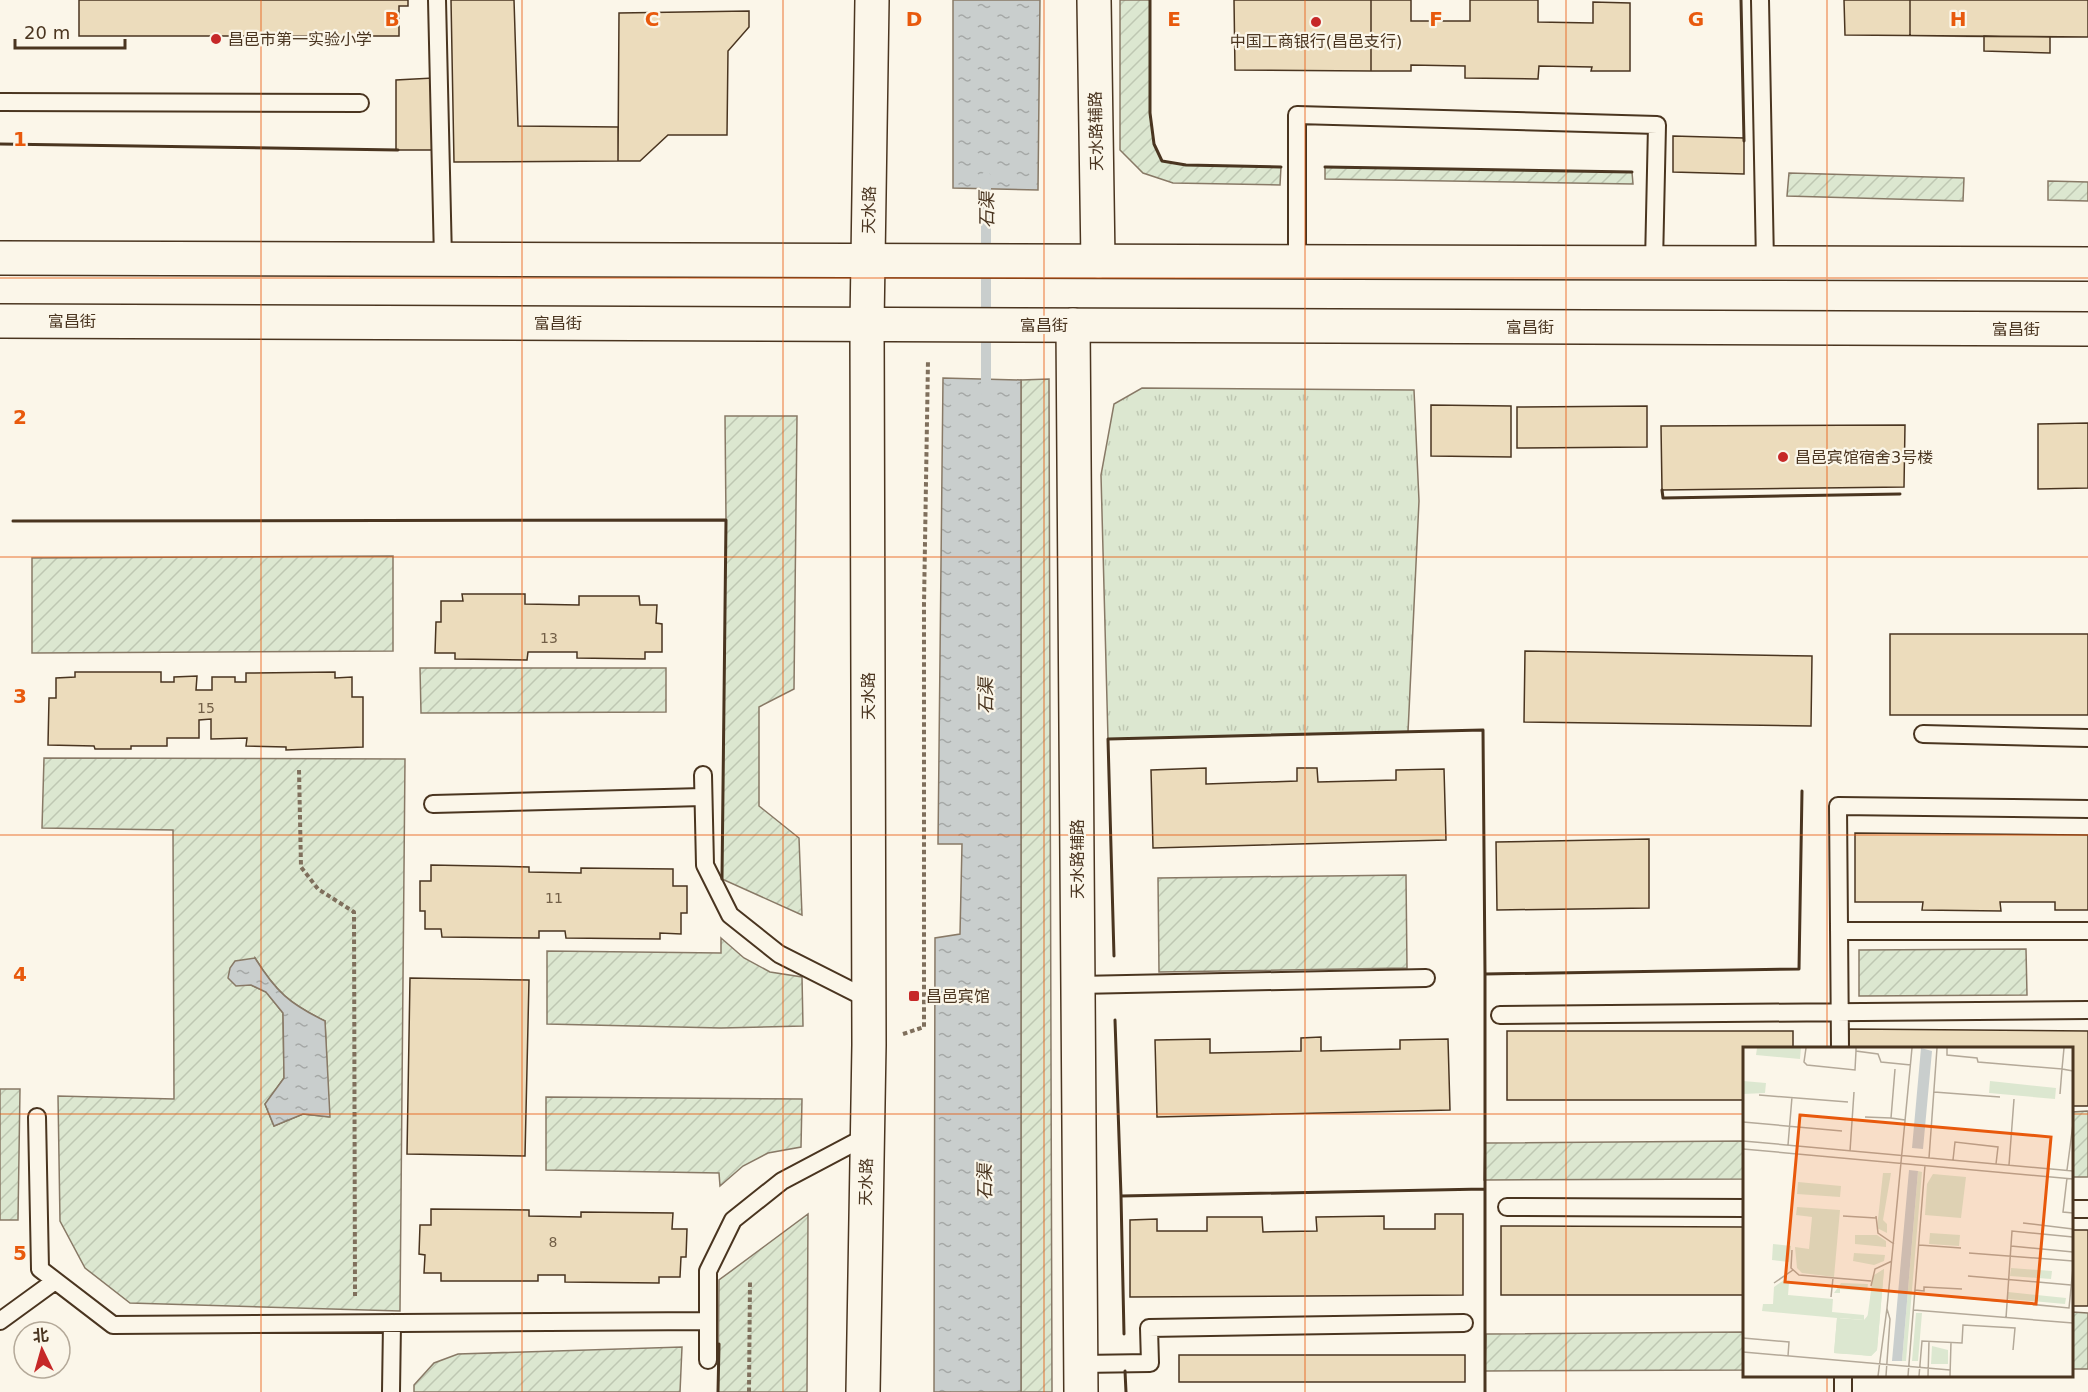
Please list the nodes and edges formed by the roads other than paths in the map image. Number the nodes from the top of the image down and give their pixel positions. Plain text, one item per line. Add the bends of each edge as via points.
1 (437, 0) edge
2 (872, 0) edge
3 (1094, 0) edge
4 (1760, 0) edge
5 (0, 102) edge
6 (360, 103) dead end
7 (0, 258) edge
8 (443, 259) junction
9 (868, 261) junction
10 (1098, 261) junction
11 (1297, 262) junction
12 (1654, 263) junction
13 (1765, 263) junction
14 (2088, 264) edge
15 (0, 321) edge
16 (867, 324) junction
17 (1058, 325) junction
18 (2088, 329) edge
19 (1923, 734) dead end
20 (2088, 738) edge
21 (704, 775) dead end
22 (704, 797) junction
23 (433, 804) dead end
24 (2088, 809) edge
25 (1839, 931) junction
26 (2088, 931) edge
27 (1426, 978) dead end
28 (1078, 985) junction
29 (868, 999) junction
30 (2088, 1011) edge
31 (1840, 1013) junction
32 (1500, 1015) dead end
33 (1840, 1047) edge
34 (37, 1117) dead end
35 (867, 1136) junction
36 (1507, 1208) dead end
37 (1743, 1208) edge
38 (55, 1281) junction
39 (708, 1321) junction
40 (0, 1322) edge
41 (392, 1323) junction
42 (1464, 1323) dead end
43 (708, 1360) dead end
44 (1081, 1378) edge
45 (391, 1392) edge
46 (863, 1392) edge

1 - 8 lane
2 - 9 main road, 天水路
3 - 10 main road, 天水路辅路
4 - 13 lane
5 - 6 lane
7 - 8 main road
8 - 9 main road
9 - 10 main road
9 - 16 main road, 天水路
10 - 11 main road
11 - 12 main road
11 - 12 lane via 1297,115 1657,125
12 - 13 main road
13 - 14 main road
15 - 16 main road, 富昌街
16 - 17 main road, 富昌街
16 - 29 main road, 天水路
17 - 18 main road, 富昌街
17 - 28 main road, 天水路辅路
19 - 20 lane
21 - 22 lane
22 - 23 lane
22 - 29 lane via 705,865 730,915 779,954
24 - 25 lane via 1838,806
25 - 26 lane
25 - 31 lane
27 - 28 lane
28 - 44 main road, 天水路辅路
29 - 35 main road, 天水路
30 - 31 lane
31 - 32 lane
31 - 33 lane
34 - 38 lane via 40,1269
35 - 39 lane via 782,1181 733,1220 708,1271
35 - 46 main road, 天水路
36 - 37 lane
38 - 40 lane
38 - 41 lane via 113,1325
39 - 41 lane
39 - 43 lane
41 - 45 lane
42 - 44 lane via 1149,1328 1150,1363

